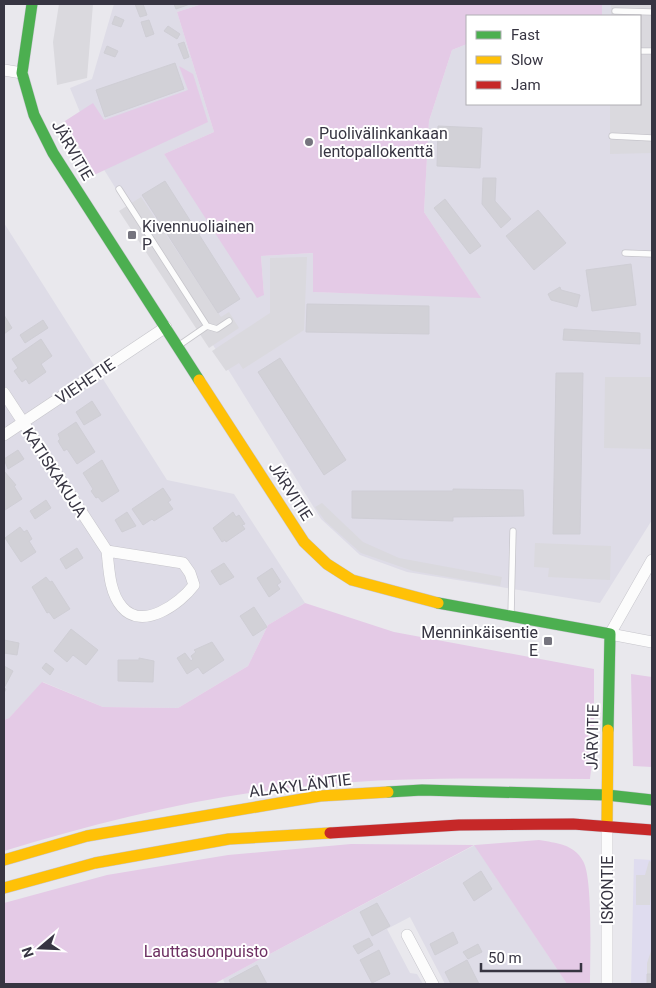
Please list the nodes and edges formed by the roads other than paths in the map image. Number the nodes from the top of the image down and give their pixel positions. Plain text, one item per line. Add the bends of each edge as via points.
1 (32, 4) edge
2 (615, 11) dead end
3 (652, 12) edge
4 (4, 70) edge
5 (22, 73) junction
6 (612, 136) dead end
7 (652, 138) edge
8 (119, 189) dead end
9 (626, 253) dead end
10 (652, 254) edge
11 (229, 321) dead end
12 (207, 326) junction
13 (166, 327) junction
14 (178, 346) junction
15 (4, 393) edge
16 (23, 423) junction
17 (4, 435) edge
18 (513, 531) dead end
19 (107, 551) junction
20 (652, 560) edge
21 (511, 616) junction
22 (610, 634) junction
23 (652, 642) edge
24 (607, 795) junction
25 (652, 800) edge
26 (607, 826) junction
27 (652, 830) edge
28 (4, 860) edge
29 (4, 888) edge
30 (406, 934) dead end
31 (433, 984) edge
32 (607, 984) edge

1 - 5 main road, JÄRVITIE
2 - 3 lane
4 - 5 street
5 - 13 main road, JÄRVITIE via 34,115 53,153
6 - 7 lane
8 - 12 lane
9 - 10 lane
11 - 12 lane via 217,329
12 - 14 lane
13 - 14 main road, JÄRVITIE
13 - 16 street, VIEHETIE
14 - 21 main road, JÄRVITIE via 304,542 328,564 352,580 422,600
15 - 16 street, KATISKAKUJA
16 - 17 street, VIEHETIE
16 - 19 street, KATISKAKUJA
18 - 21 lane
19 - 19 street, KATISKAKUJA via 114,593 122,607 134,615 149,616 170,608 194,585 183,563
20 - 22 street
21 - 22 main road, JÄRVITIE
22 - 23 street
22 - 24 main road, JÄRVITIE
24 - 25 main road, ALAKYLÄNTIE
24 - 26 main road, JÄRVITIE
24 - 28 main road, ALAKYLÄNTIE via 422,790 320,796 87,836
26 - 27 main road
26 - 29 main road via 458,825 229,839 95,863
26 - 32 street, ISKONTIE
30 - 31 street

